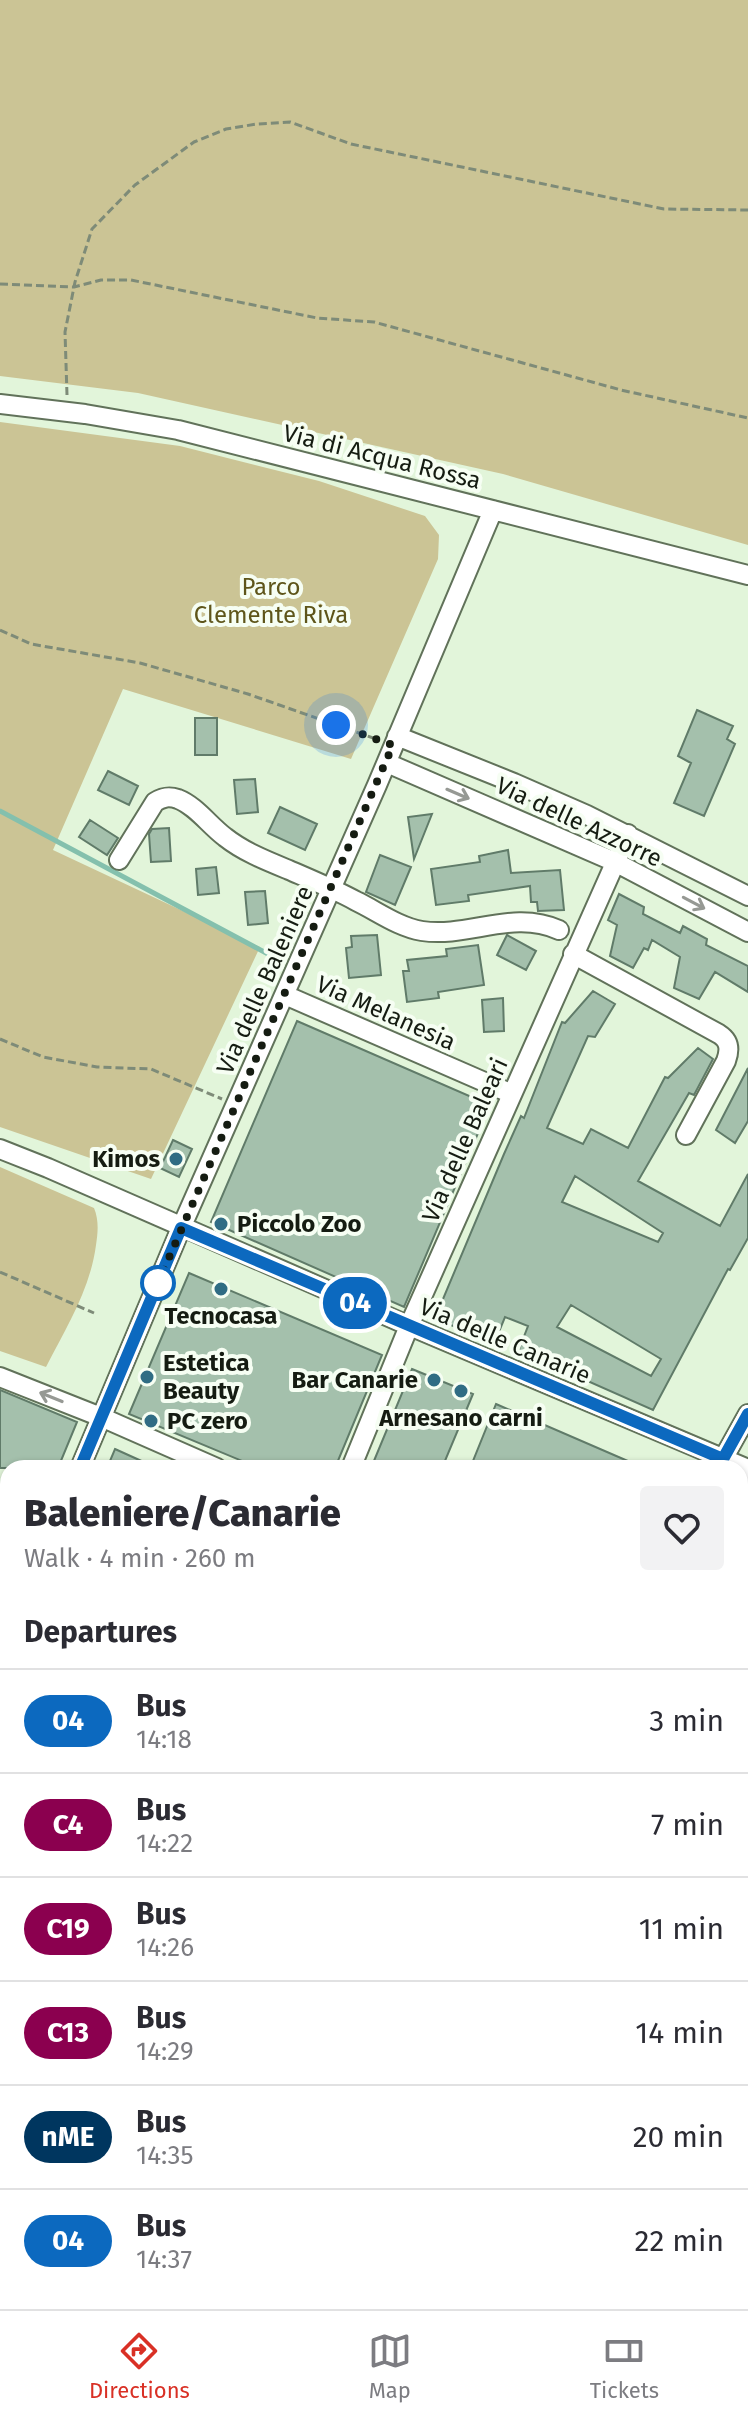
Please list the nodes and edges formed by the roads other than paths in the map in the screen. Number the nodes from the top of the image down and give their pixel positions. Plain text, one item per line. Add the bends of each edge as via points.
1 (0, 404) edge
2 (493, 510) junction
3 (748, 575) edge
4 (392, 748) junction
5 (628, 834) junction
6 (119, 860) dead end
7 (615, 862) junction
8 (332, 889) junction
9 (748, 896) edge
10 (559, 930) dead end
11 (748, 932) edge
12 (573, 954) junction
13 (285, 995) junction
14 (512, 1094) junction
15 (686, 1135) dead end
16 (0, 1149) edge
17 (181, 1228) junction
18 (409, 1326) junction
19 (0, 1377) edge
20 (748, 1414) edge
21 (101, 1417) junction
22 (83, 1460) edge
23 (199, 1460) edge
24 (354, 1460) edge
25 (713, 1460) edge
26 (722, 1460) edge

1 - 2 street, Via di Acqua Rossa via 178,430
2 - 3 street, Via di Acqua Rossa
2 - 4 street, Via delle Baleniere
4 - 5 street, Via delle Azzorre via 514,783
4 -> 7 street, Via delle Azzorre
4 - 8 street, Via delle Baleniere
5 - 7 street, Via delle Baleari
5 - 9 street, Via delle Azzorre
6 - 8 street via 155,802 171,797 186,803 241,849
7 -> 11 street, Via delle Azzorre
7 - 12 street, Via delle Baleari
8 - 10 street via 417,930 449,932 524,921
8 - 13 street, Via delle Baleniere
12 - 14 street, Via delle Baleari
12 - 15 street via 727,1041 726,1061
13 - 14 street, Via Melanesia
13 - 17 street, Via delle Baleniere
14 - 18 street, Via delle Baleari
16 - 17 street, Via delle Canarie
17 - 18 street, Via delle Canarie
17 - 21 street, Via delle Baleniere
18 - 24 street, Via delle Baleari
18 - 25 street, Via delle Canarie
21 -> 19 street
20 - 26 street
21 - 22 street, Via delle Baleniere
21 - 23 street

